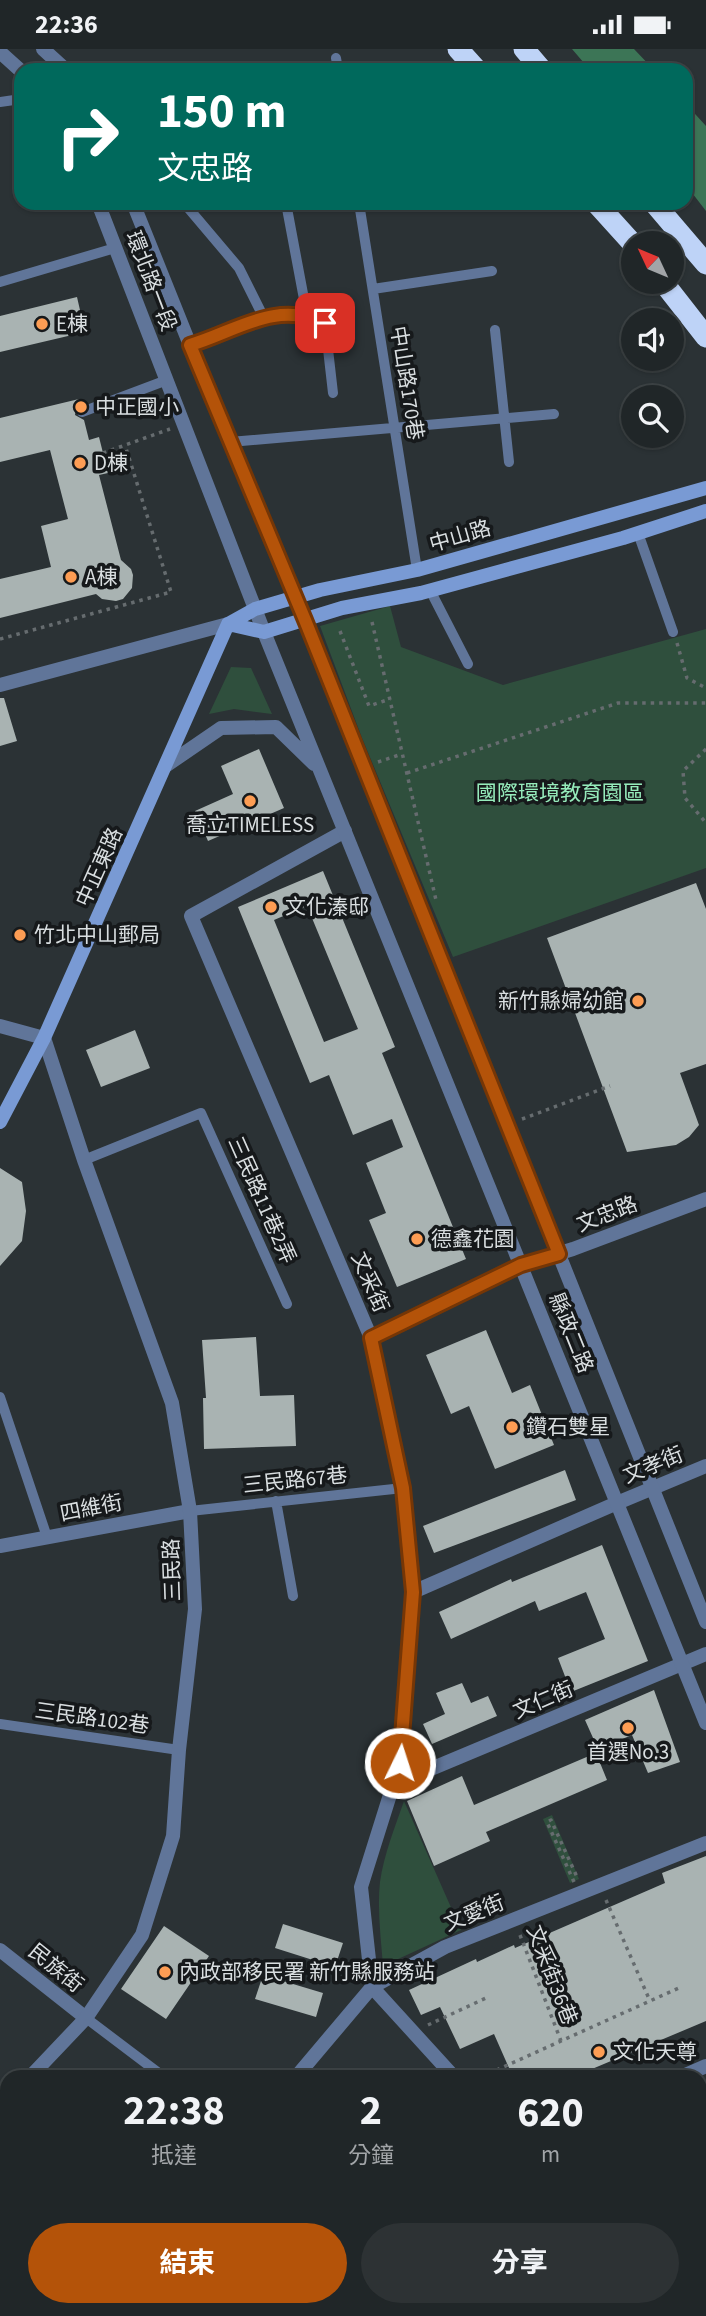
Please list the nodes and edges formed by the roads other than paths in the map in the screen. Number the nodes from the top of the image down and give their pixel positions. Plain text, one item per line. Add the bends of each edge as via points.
1 (43, 49) edge
2 (458, 49) edge
3 (524, 49) edge
4 (0, 52) edge
5 (336, 58) dead end
6 (58, 63) edge
7 (337, 63) edge
8 (471, 63) edge
9 (536, 63) edge
10 (14, 65) edge
11 (101, 210) edge
12 (136, 210) edge
13 (190, 210) edge
14 (287, 210) edge
15 (360, 210) edge
16 (602, 210) edge
17 (660, 210) edge
18 (621, 231) edge
19 (116, 248) junction
20 (706, 264) edge
21 (492, 271) dead end
22 (0, 282) edge
23 (373, 289) junction
24 (672, 294) edge
25 (307, 315) junction
26 (263, 316) junction
27 (495, 331) dead end
28 (706, 337) edge
29 (190, 345) junction
30 (167, 380) junction
31 (333, 393) dead end
32 (82, 412) dead end
33 (554, 414) dead end
34 (505, 418) junction
35 (395, 428) junction
36 (230, 442) junction
37 (509, 462) dead end
38 (706, 488) edge
39 (706, 511) edge
40 (638, 533) junction
41 (417, 570) junction
42 (430, 590) junction
43 (296, 599) junction
44 (255, 609) junction
45 (305, 620) junction
46 (228, 624) junction
47 (264, 632) junction
48 (673, 632) road end
49 (468, 664) dead end
50 (0, 685) edge
51 (167, 765) junction
52 (320, 770) junction
53 (345, 831) junction
54 (0, 1026) edge
55 (44, 1038) junction
56 (0, 1122) edge
57 (84, 1160) junction
58 (706, 1199) edge
59 (559, 1254) junction
60 (521, 1265) junction
61 (287, 1304) dead end
62 (371, 1338) junction
63 (0, 1397) edge
64 (4, 1421) edge
65 (706, 1466) edge
66 (403, 1488) junction
67 (652, 1488) junction
68 (276, 1501) junction
69 (617, 1503) junction
70 (190, 1511) junction
71 (47, 1537) junction
72 (0, 1546) edge
73 (413, 1592) junction
74 (293, 1596) dead end
75 (706, 1622) edge
76 (706, 1654) edge
77 (682, 1664) junction
78 (706, 1723) edge
79 (0, 1724) edge
80 (179, 1749) junction
81 (395, 1784) junction
82 (706, 1843) edge
83 (0, 1950) edge
84 (372, 1987) junction
85 (86, 2018) junction
86 (37, 2070) edge
87 (155, 2070) edge
88 (302, 2070) edge
89 (448, 2070) edge

1 - 6 street
2 - 8 highway
3 - 9 highway
4 - 10 street
5 - 7 lane
11 - 19 street, 環北路一段
12 - 29 street, 環北路一段
13 - 26 lane via 239,268
14 - 25 lane
15 - 23 lane, 中山路170巷
16 - 18 highway
17 - 20 highway
19 - 22 lane
19 - 30 street, 環北路一段
21 - 23 lane
23 - 35 lane, 中山路170巷
24 - 28 highway
25 - 26 lane
25 - 31 lane via 325,323
26 - 29 lane
27 - 34 lane
29 - 36 street, 環北路一段
30 - 32 lane
30 - 44 street, 環北路一段
33 - 34 lane
34 - 35 lane
34 - 37 lane
35 - 36 lane
35 - 41 lane, 中山路170巷
36 - 43 street, 環北路一段
38 - 41 main road, 中山路
39 - 40 main road, 中山路
40 - 42 main road, 中山路
40 - 48 lane
41 - 43 main road, 中山路
42 - 45 main road, 中山路
42 - 49 lane
43 - 44 main road, 中山路
43 - 45 street, 縣政二路
44 - 46 main road, 中山路
44 - 47 street, 縣政二路
45 - 47 main road, 中山路
45 - 59 street, 縣政二路
46 - 47 main road, 中山路
46 - 50 street, 中山路
46 - 51 main road, 中正東路
47 - 52 street, 縣政二路
51 - 52 street via 222,728 276,726
51 - 55 main road, 中正東路
52 - 53 street, 縣政二路
53 - 60 street, 縣政二路
53 - 62 street, 文采街 via 191,916
54 - 55 street
55 - 56 main road, 中正東路
55 - 57 street, 三民路
57 - 61 lane, 三民路11巷2弄 via 201,1113
57 - 70 street, 三民路 via 172,1403
58 - 59 street, 文忠路
59 - 60 street, 文忠路
59 - 67 street, 縣政二路
60 - 62 street, 文忠路
60 - 69 street, 縣政二路
62 - 66 street, 文采街
63 - 64 lane
64 - 71 lane
65 - 67 street, 文孝街
66 - 68 lane, 三民路67巷
66 - 73 street, 文采街
67 - 69 street, 文孝街
67 - 75 street, 縣政二路
68 - 70 lane, 三民路67巷
68 - 74 lane
69 - 73 street, 文孝街
69 - 77 street, 縣政二路
70 - 71 street, 四維街
70 - 80 street, 三民路 via 195,1609
71 - 72 street, 四維街
73 - 81 street, 文采街
76 - 77 street, 文仁街
77 - 78 street, 縣政二路
77 - 81 street, 文仁街
79 - 80 lane, 三民路102巷
80 - 85 street, 三民路 via 173,1836 142,1935
81 - 84 street, 文采街 via 361,1887
82 - 84 street, 文愛街 via 445,1947
83 - 85 street, 民族街
84 - 88 street, 文愛街
84 - 89 street
85 - 86 street, 三民路
85 - 87 lane

